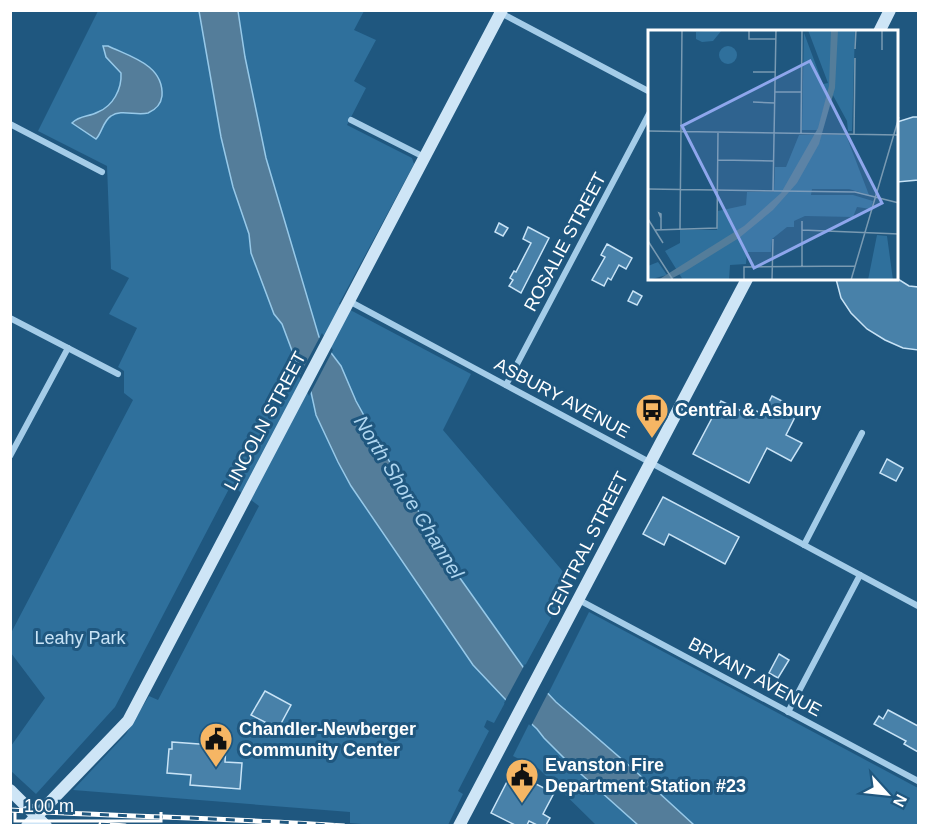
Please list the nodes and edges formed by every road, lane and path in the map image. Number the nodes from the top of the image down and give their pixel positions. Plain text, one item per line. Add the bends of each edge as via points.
1 (890, 10) edge
2 (500, 11) edge
3 (880, 30) edge
4 (648, 91) edge
5 (648, 116) edge
6 (351, 120) dead end
7 (10, 124) edge
8 (425, 157) junction
9 (102, 172) dead end
10 (746, 280) edge
11 (349, 301) junction
12 (10, 318) edge
13 (68, 348) junction
14 (118, 374) dead end
15 (506, 385) junction
16 (862, 433) dead end
17 (10, 456) edge
18 (650, 462) junction
19 (804, 545) junction
20 (860, 575) junction
21 (578, 600) junction
22 (918, 606) edge
23 (788, 712) junction
24 (918, 781) edge
25 (10, 790) edge
26 (36, 816) junction
27 (27, 825) edge
28 (46, 825) edge
29 (459, 825) edge

1 - 3 street
2 - 4 street
2 - 8 street, LINCOLN STREET
5 - 15 street, ROSALIE STREET
6 - 8 street
7 - 9 street
8 - 11 street, LINCOLN STREET
10 - 18 street, CENTRAL STREET
11 - 15 street, ASBURY AVENUE
11 - 26 street, LINCOLN STREET via 128,721
12 - 13 street
13 - 14 street
13 - 17 street
15 - 18 street, ASBURY AVENUE
16 - 19 street
18 - 19 street, ASBURY AVENUE
18 - 21 street, CENTRAL STREET
19 - 20 street, ASBURY AVENUE
20 - 22 street, ASBURY AVENUE
20 - 23 street
21 - 23 street, BRYANT AVENUE
21 - 29 street, CENTRAL STREET
23 - 24 street, BRYANT AVENUE
25 - 26 street
26 - 27 street, LINCOLN STREET
26 - 28 street

